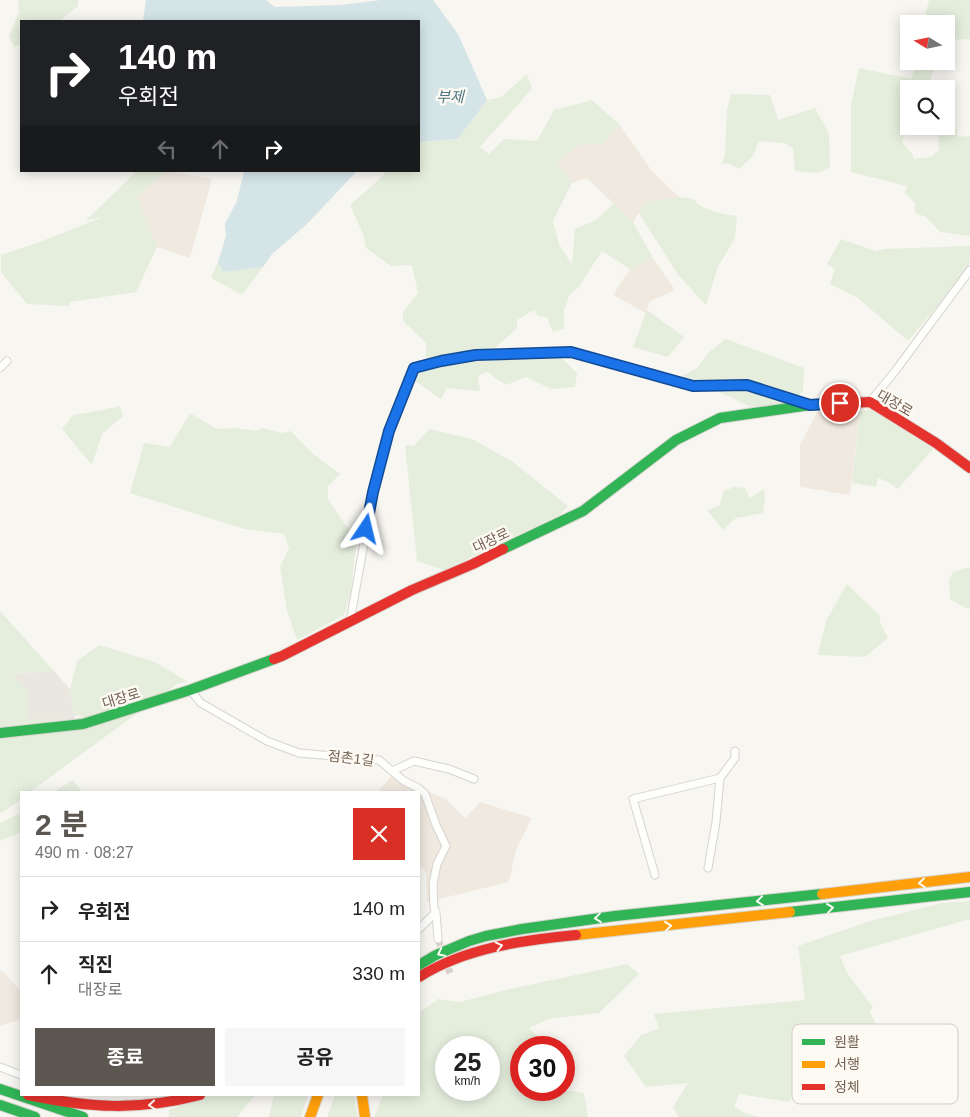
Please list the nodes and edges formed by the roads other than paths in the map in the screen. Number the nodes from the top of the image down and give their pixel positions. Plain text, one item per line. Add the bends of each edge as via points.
1 (970, 270) edge
2 (8, 361) dead end
3 (0, 368) edge
4 (870, 402) junction
5 (810, 405) junction
6 (970, 468) edge
7 (350, 622) junction
8 (190, 690) junction
9 (0, 732) edge
10 (735, 750) dead end
11 (392, 771) junction
12 (720, 778) junction
13 (474, 779) dead end
14 (708, 868) dead end
15 (655, 875) dead end
16 (970, 877) edge
17 (970, 892) edge
18 (436, 912) junction
19 (420, 928) edge
20 (438, 939) tunnel mouth
21 (452, 960) junction
22 (420, 965) edge
23 (420, 976) edge
24 (420, 983) edge
25 (0, 1067) edge
26 (20, 1075) edge
27 (0, 1089) edge
28 (20, 1094) edge
29 (20, 1096) edge
30 (21, 1096) edge
31 (33, 1096) edge
32 (196, 1096) edge
33 (318, 1096) edge
34 (326, 1096) edge
35 (362, 1096) edge
36 (0, 1105) edge
37 (35, 1117) edge
38 (83, 1117) edge
39 (310, 1117) edge
40 (318, 1117) edge
41 (365, 1117) edge

1 - 4 street
2 - 3 street
4 - 5 main road, 대장로
4 - 6 main road, 대장로
5 - 7 main road, 대장로 via 720,418 676,440 583,511
5 - 7 street via 747,385 693,386 571,352 476,355 414,368 389,431 373,492
7 - 8 main road, 대장로 via 282,656
8 - 9 main road, 대장로 via 83,724
8 - 11 street, 점촌1길 via 201,703 267,741 299,753 378,760
10 - 12 street via 735,758
11 - 13 street via 414,761
11 - 18 street, 점촌1길 via 425,794 446,846 433,884
12 - 14 street
12 - 15 street via 633,800
16 -> 22 main road via 596,918 502,932 452,947
21 -> 17 main road via 497,945 554,936
18 - 19 street
18 - 20 street, 점촌1길
21 - 23 main road
21 - 24 main road
25 - 26 street
27 - 28 main road
27 - 29 main road
30 - 38 main road
32 -> 31 main road via 160,1104 116,1107
33 - 39 main road
34 - 40 main road
35 - 41 main road
36 - 37 main road

